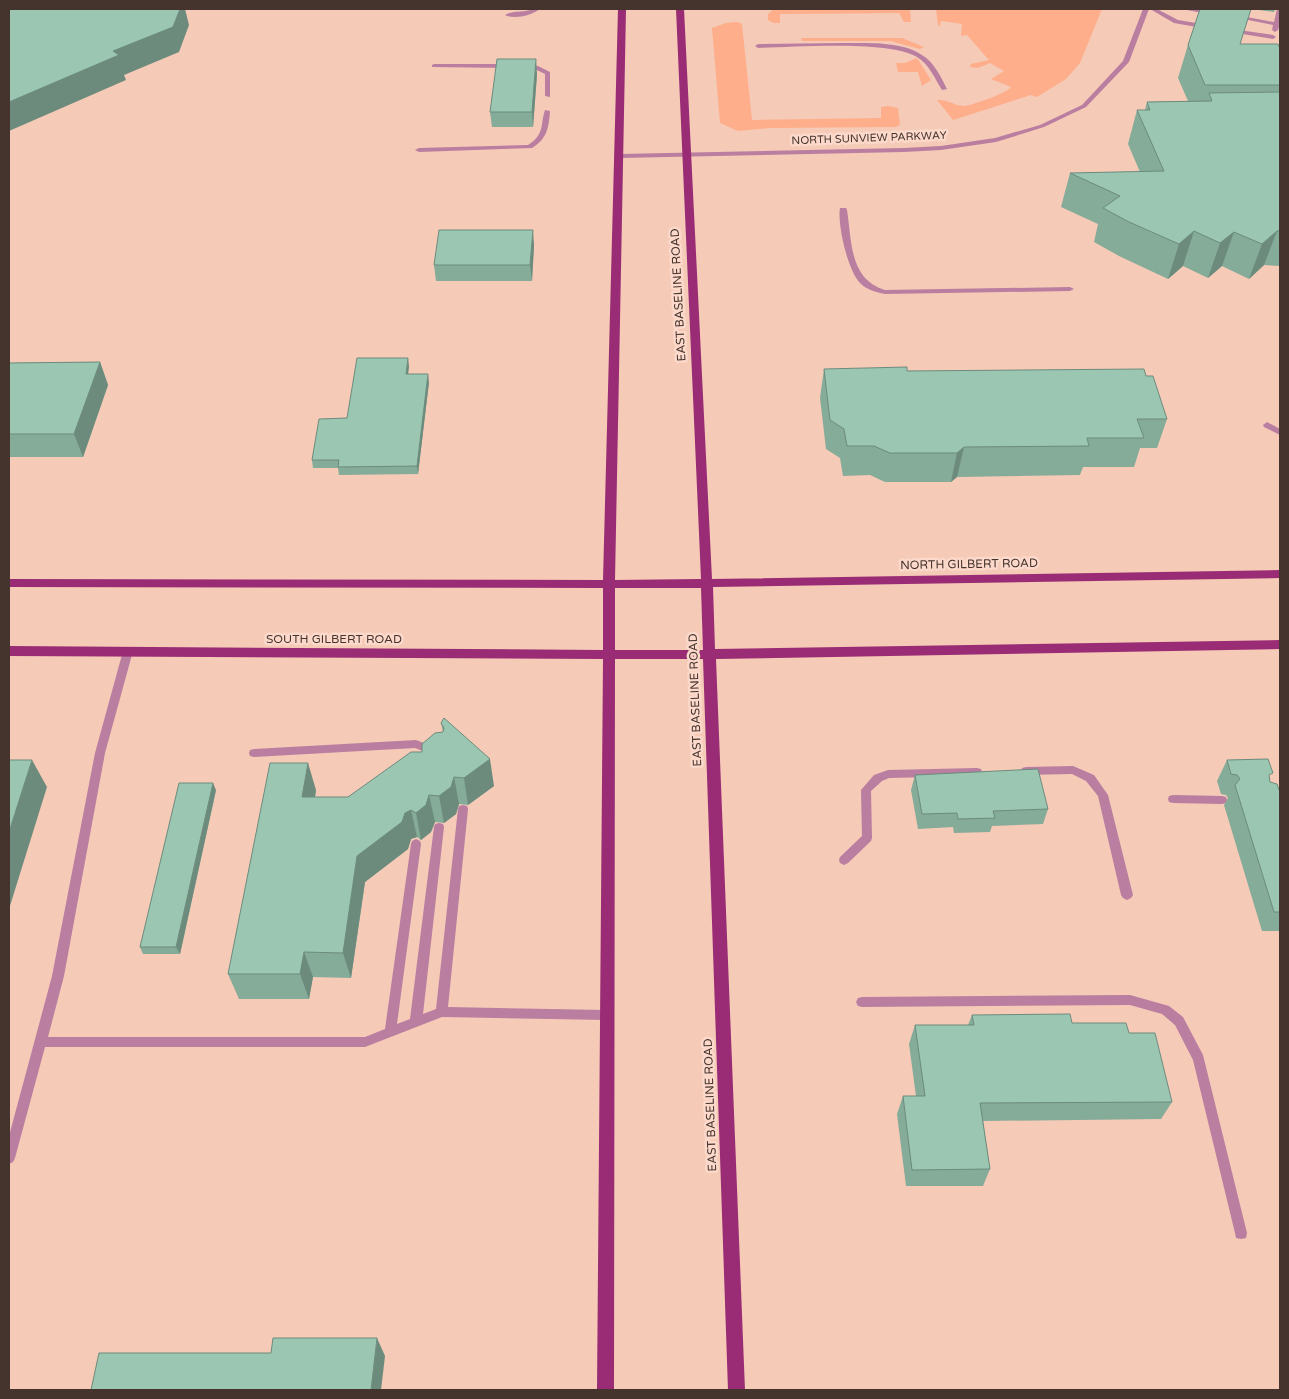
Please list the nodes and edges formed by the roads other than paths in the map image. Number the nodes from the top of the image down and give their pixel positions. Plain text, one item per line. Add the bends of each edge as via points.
1 (537, 9) edge
2 (622, 9) edge
3 (680, 9) edge
4 (1146, 9) edge
5 (1153, 9) edge
6 (1185, 9) edge
7 (1280, 9) edge
8 (1222, 15) edge
9 (508, 16) dead end
10 (1231, 16) edge
11 (1277, 24) junction
12 (1215, 28) edge
13 (1225, 29) edge
14 (758, 46) dead end
15 (434, 66) dead end
16 (944, 89) dead end
17 (548, 96) dead end
18 (547, 111) dead end
19 (419, 150) dead end
20 (688, 154) junction
21 (620, 156) junction
22 (843, 210) dead end
23 (1070, 289) dead end
24 (1268, 425) dead end
25 (1280, 432) edge
26 (1280, 574) edge
27 (9, 582) edge
28 (707, 583) junction
29 (609, 584) junction
30 (1280, 644) edge
31 (9, 651) edge
32 (128, 651) junction
33 (608, 654) junction
34 (710, 654) junction
35 (254, 753) dead end
36 (440, 760) edge
37 (1014, 771) edge
38 (985, 772) edge
39 (1174, 799) dead end
40 (1222, 800) dead end
41 (463, 809) edge
42 (439, 827) edge
43 (416, 844) edge
44 (844, 860) dead end
45 (1127, 895) dead end
46 (862, 1002) dead end
47 (442, 1012) junction
48 (606, 1015) junction
49 (416, 1022) junction
50 (390, 1032) junction
51 (40, 1042) junction
52 (9, 1158) edge
53 (1241, 1233) dead end
54 (604, 1390) edge
55 (737, 1390) edge

1 - 9 street
2 - 21 main road
3 - 20 main road, EAST BASELINE ROAD
4 - 20 street, NORTH SUNVIEW PARKWAY via 1126,62 1084,106 1042,126 996,140 941,148
5 - 12 street via 1176,22
6 - 8 street
7 - 11 street
10 - 11 street
11 - 13 street via 1272,41
14 - 16 street via 892,46 918,54 930,64
15 - 17 street via 536,67 548,73
18 - 19 street via 546,131 538,143 530,147
20 - 21 street, NORTH SUNVIEW PARKWAY
20 - 28 main road, EAST BASELINE ROAD
21 - 29 main road
22 - 23 street via 854,272 868,288 885,292
24 - 25 street
26 - 28 main road, NORTH GILBERT ROAD
27 - 29 main road
28 - 29 main road, NORTH GILBERT ROAD
28 - 34 main road, EAST BASELINE ROAD
29 - 33 main road
30 - 34 main road
31 - 32 main road, SOUTH GILBERT ROAD
32 - 33 main road, SOUTH GILBERT ROAD
32 - 51 street via 100,753 58,976
33 - 34 main road, SOUTH GILBERT ROAD
33 - 48 main road
34 - 55 main road, EAST BASELINE ROAD
35 - 36 street via 425,746
37 - 45 street via 1073,770 1090,778 1103,795
38 - 44 street via 888,774 878,778 866,790 867,838
39 - 40 street
41 - 47 street
42 - 49 street
43 - 50 street
46 - 53 street via 1130,1000 1165,1010 1179,1022 1199,1059
47 - 48 street
47 - 49 street
48 - 54 main road
49 - 50 street
50 - 51 street via 365,1042
51 - 52 street

